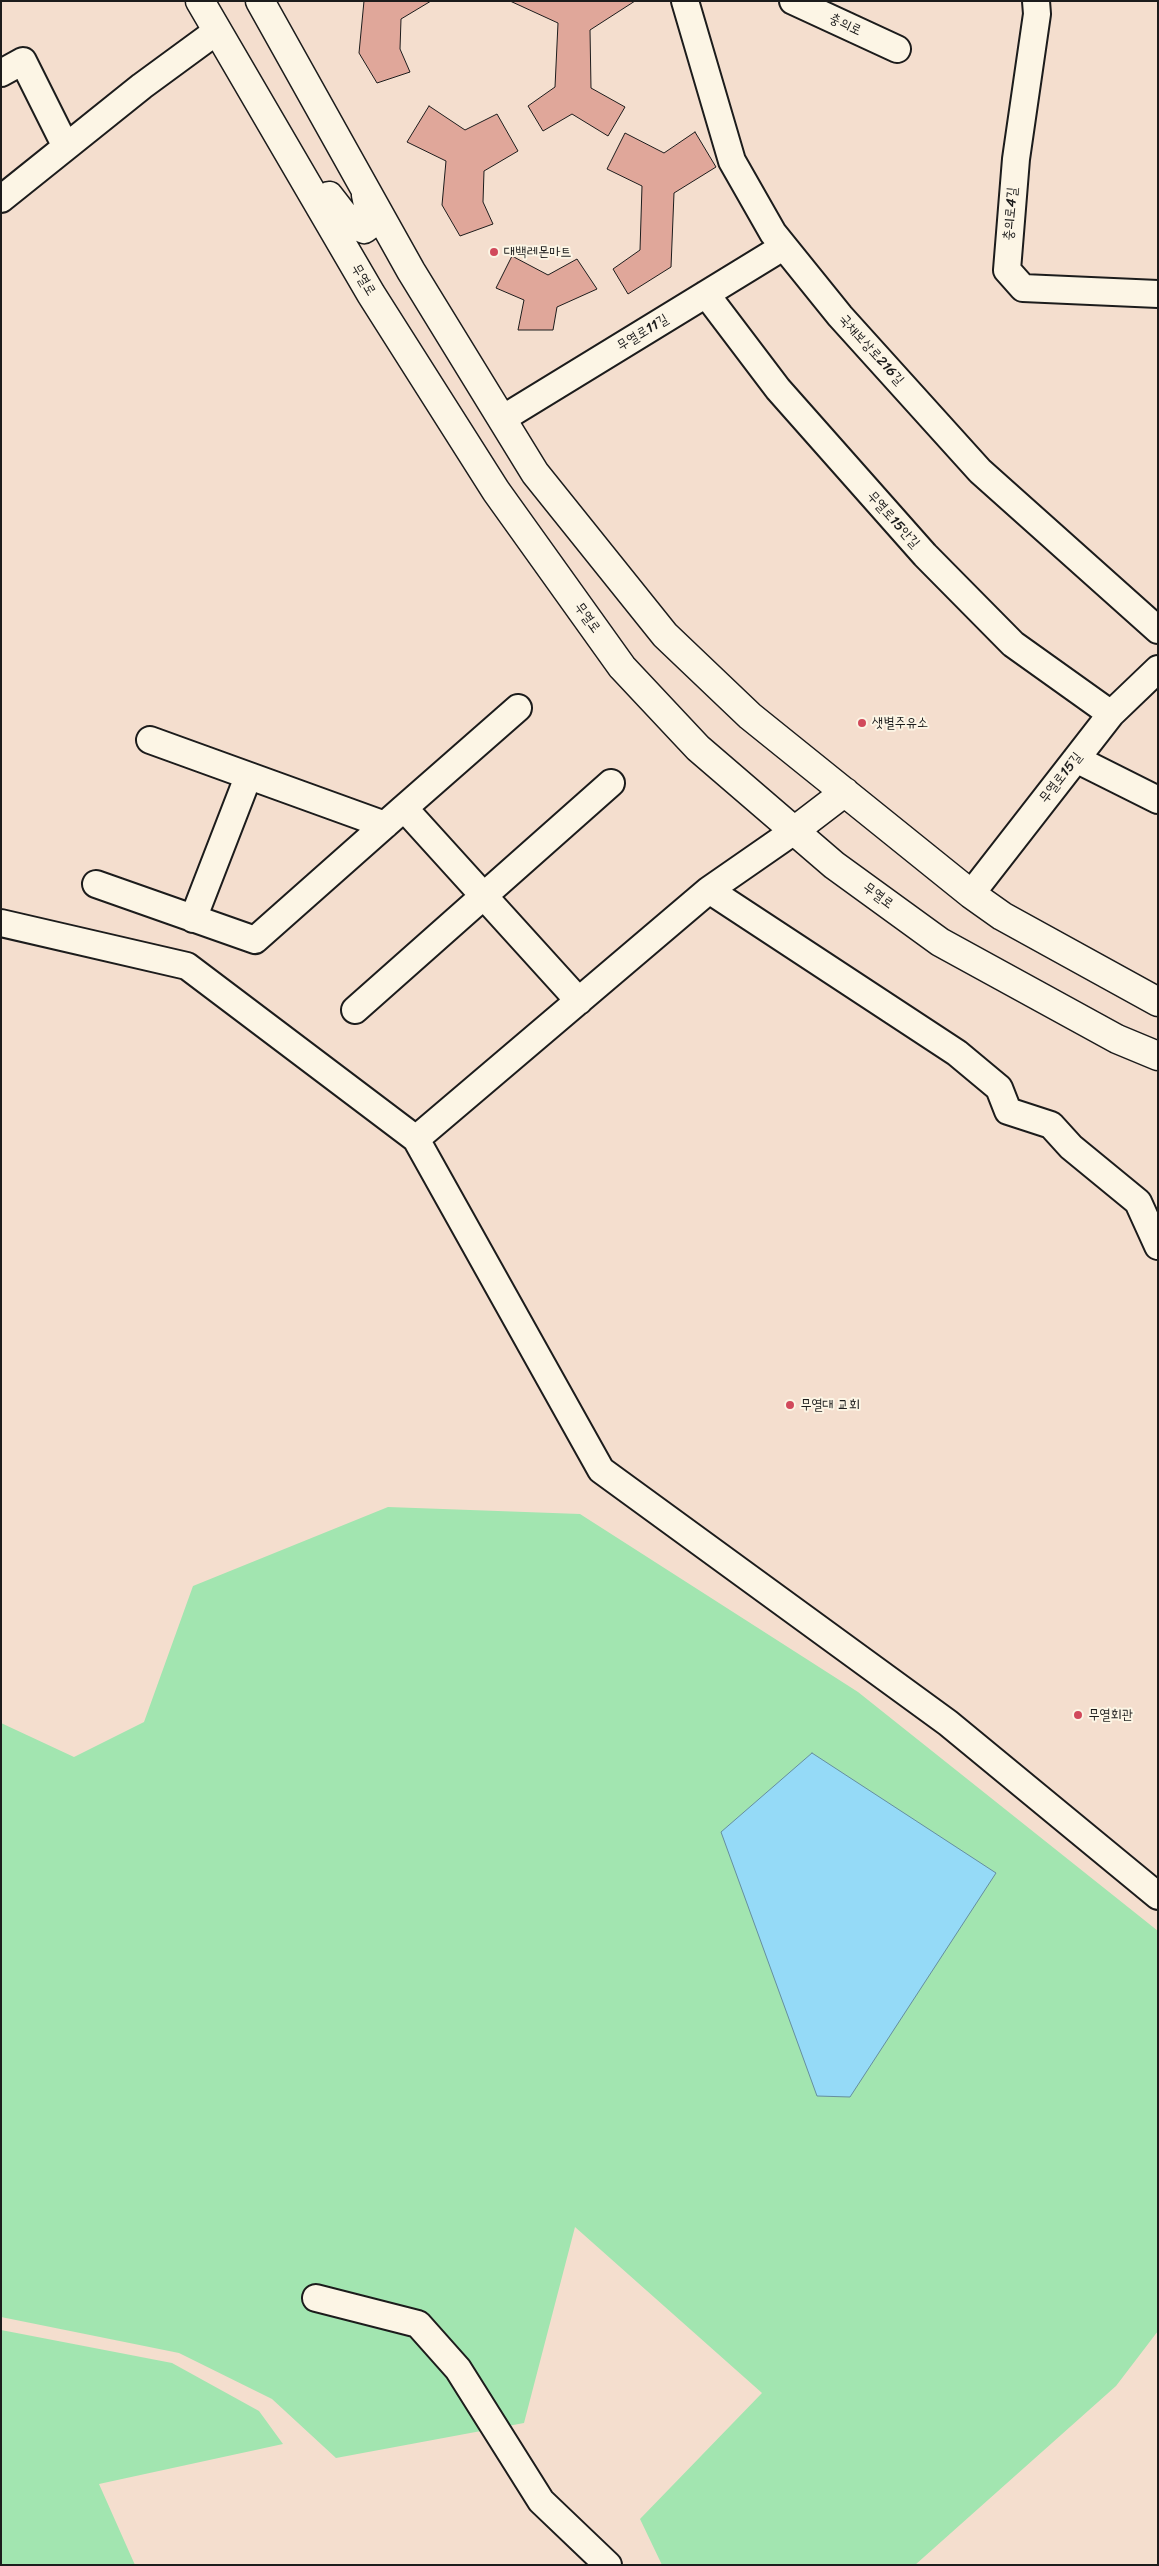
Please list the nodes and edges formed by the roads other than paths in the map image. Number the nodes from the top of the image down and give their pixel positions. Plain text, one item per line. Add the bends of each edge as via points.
1 (200, 1) edge
2 (260, 1) edge
3 (685, 1) edge
4 (793, 1) edge
5 (1036, 1) edge
6 (217, 31) junction
7 (896, 49) dead end
8 (1, 73) edge
9 (66, 148) junction
10 (295, 164) junction
11 (5, 193) edge
12 (366, 193) junction
13 (783, 247) junction
14 (706, 294) junction
15 (1158, 294) edge
16 (502, 419) junction
17 (1158, 630) edge
18 (1158, 669) edge
19 (518, 708) dead end
20 (1112, 714) junction
21 (150, 740) dead end
22 (1076, 759) junction
23 (248, 777) junction
24 (611, 783) dead end
25 (845, 792) junction
26 (1158, 800) edge
27 (404, 808) junction
28 (385, 825) junction
29 (794, 831) junction
30 (96, 884) dead end
31 (709, 890) junction
32 (971, 894) junction
33 (484, 896) junction
34 (193, 919) junction
35 (1, 923) edge
36 (579, 1001) junction
37 (1158, 1002) edge
38 (356, 1010) dead end
39 (1158, 1056) edge
40 (416, 1139) junction
41 (1158, 1246) edge
42 (1156, 1891) edge
43 (316, 2298) dead end
44 (608, 2565) edge

1 - 6 main road, 무열로
2 - 12 main road
3 - 13 street, 국채보상로216길 via 732,161
4 - 7 street, 충의로
5 - 15 street, 충의로4길 via 1037,14 1016,159 1007,270 1023,288
6 - 9 street
6 - 10 main road, 무열로
8 - 9 street via 23,61
9 - 11 street
10 - 12 main road via 320,186 350,223 364,229 372,223
10 - 29 main road, 무열로 via 371,294 496,491 622,667 698,748
12 - 16 main road
13 - 14 street, 무열로11길
13 - 17 street, 국채보상로216길 via 840,316 980,470
14 - 16 street, 무열로11길
14 - 20 street, 무열로15안길 via 778,389 925,556 1013,644
16 - 25 main road via 535,473 665,635 750,716
18 - 20 street, 무열로15길
19 - 27 street
20 - 22 street, 무열로15길
21 - 23 street
22 - 26 street
22 - 32 street, 무열로15길
23 - 28 street
23 - 34 street
24 - 33 street
25 - 29 main road
25 - 32 main road
27 - 28 street
27 - 33 street
28 - 34 street via 255,940
29 - 31 street
29 - 39 main road, 무열로 via 834,865 940,942 1117,1039
30 - 34 street
31 - 36 street
31 - 41 street via 957,1053 999,1088 1008,1112 1051,1125 1071,1147 1138,1202
32 - 37 main road via 1002,916
33 - 36 street
33 - 38 street
35 - 40 street via 187,966
36 - 40 street
40 - 42 street via 601,1470 948,1723
43 - 44 street via 418,2324 458,2369 541,2501

